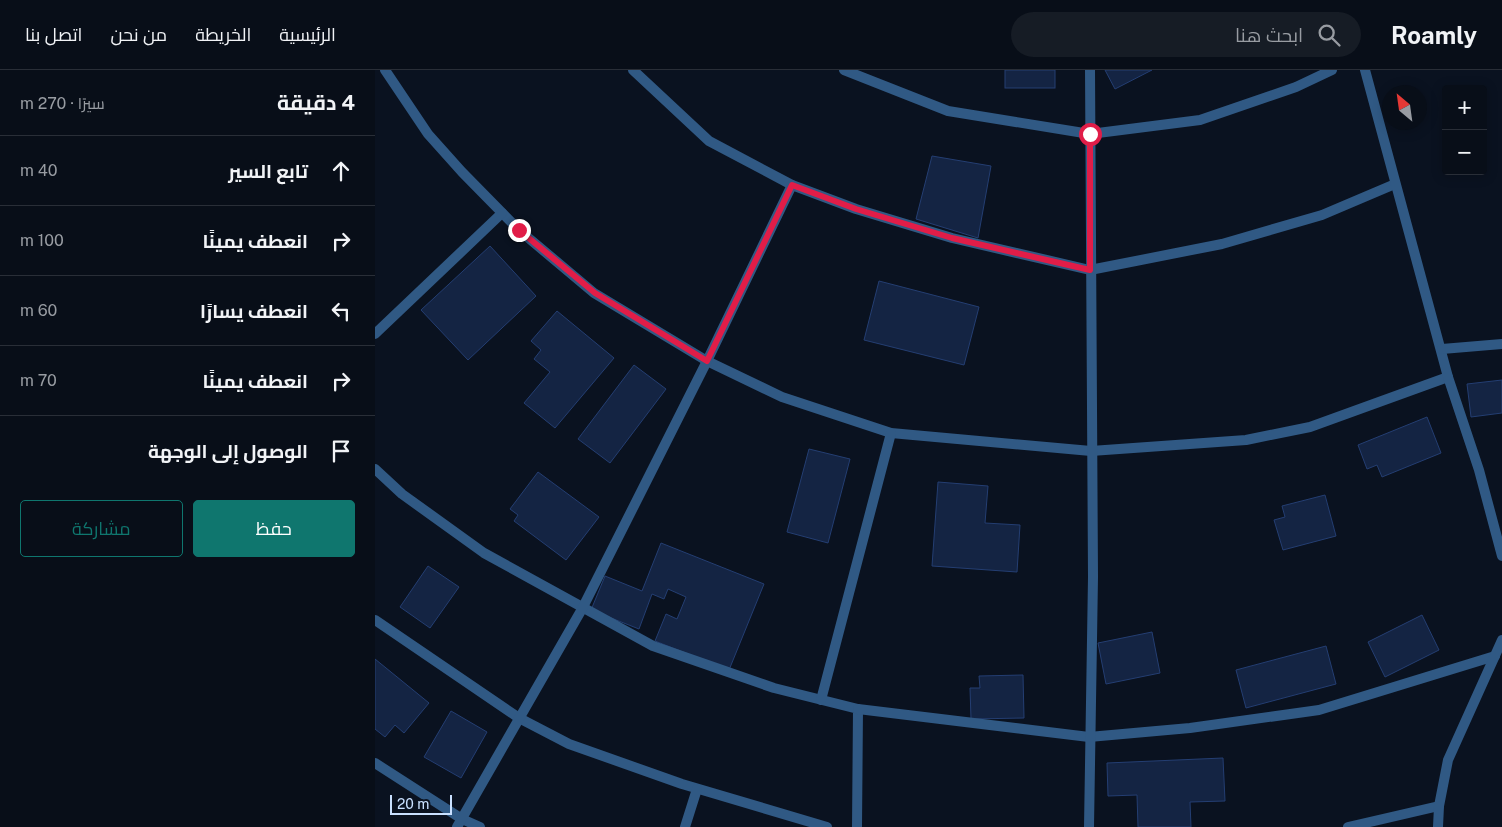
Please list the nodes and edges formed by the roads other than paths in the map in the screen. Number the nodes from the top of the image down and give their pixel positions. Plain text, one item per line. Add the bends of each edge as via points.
1 (385, 70) edge
2 (633, 70) edge
3 (844, 70) edge
4 (1091, 70) edge
5 (1333, 70) edge
6 (1365, 70) edge
7 (1090, 134) junction
8 (1395, 184) junction
9 (792, 185) junction
10 (502, 213) junction
11 (1090, 270) junction
12 (375, 334) edge
13 (1502, 344) edge
14 (1442, 349) junction
15 (707, 361) junction
16 (1448, 376) junction
17 (891, 433) junction
18 (1091, 451) junction
19 (375, 468) edge
20 (1502, 556) edge
21 (582, 609) junction
22 (375, 620) edge
23 (1502, 640) edge
24 (1495, 656) junction
25 (821, 700) junction
26 (858, 709) junction
27 (519, 718) junction
28 (1089, 737) junction
29 (375, 763) edge
30 (697, 789) junction
31 (1439, 806) junction
32 (459, 823) edge
33 (480, 827) edge
34 (685, 827) edge
35 (827, 827) edge
36 (857, 827) edge
37 (1089, 827) edge
38 (1348, 827) edge
39 (1438, 827) edge

1 - 10 street via 428,134
2 - 9 street via 709,140
3 - 7 street via 948,111
4 - 7 street
5 - 7 street via 1296,87 1200,120
6 - 8 street
7 - 11 street
8 - 11 street via 1322,215 1222,244
8 - 14 street
9 - 11 street via 856,209 952,238
9 - 15 street
10 - 12 street
10 - 15 street via 595,293
11 - 18 street
13 - 14 street
14 - 16 street
15 - 17 street via 782,397
15 - 21 street
16 - 18 street via 1310,427 1246,440
16 - 20 street via 1479,470
17 - 18 street
17 - 25 street
18 - 28 street via 1093,577
19 - 21 street via 402,494 484,554
21 - 25 street via 653,646 774,688
21 - 27 street
22 - 27 street
23 - 24 street
24 - 28 street via 1319,710 1190,728
24 - 31 street via 1448,760
25 - 26 street
26 - 28 street
26 - 36 street
27 - 30 street via 569,744
27 - 32 street
28 - 37 street
29 - 32 street
30 - 34 street
30 - 35 street
31 - 38 street
31 - 39 street
32 - 33 street

